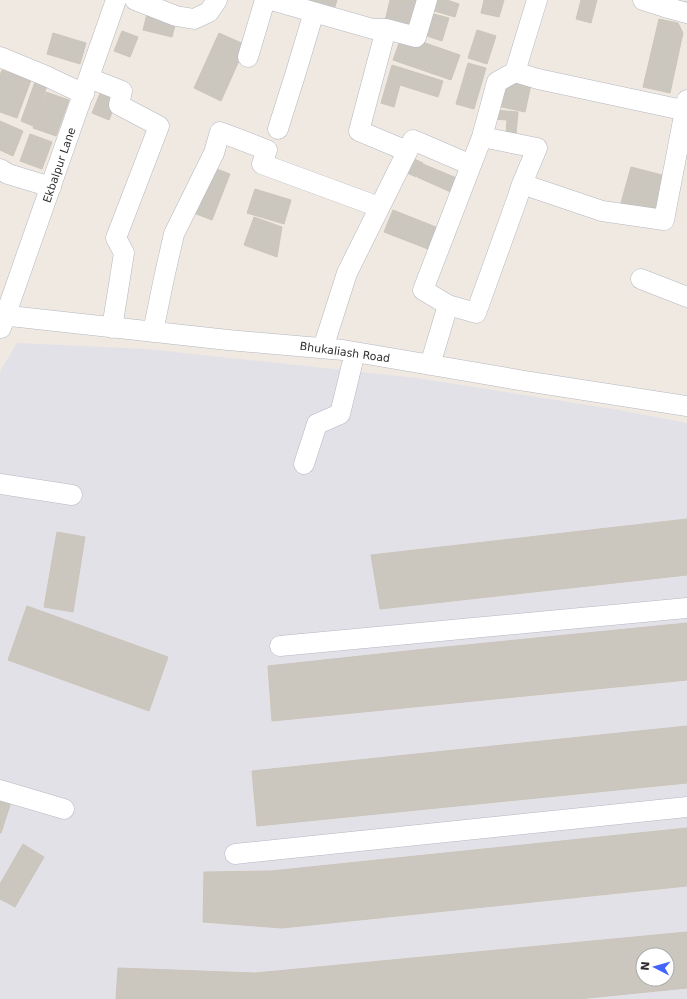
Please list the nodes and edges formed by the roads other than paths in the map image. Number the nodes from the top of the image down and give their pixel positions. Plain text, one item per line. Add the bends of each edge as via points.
1 (116, 0) edge
2 (135, 0) edge
3 (217, 0) edge
4 (265, 0) edge
5 (271, 0) edge
6 (427, 0) edge
7 (537, 0) edge
8 (643, 0) edge
9 (314, 12) junction
10 (687, 13) edge
11 (386, 29) junction
12 (248, 56) dead end
13 (0, 57) edge
14 (515, 72) junction
15 (86, 86) junction
16 (686, 107) edge
17 (278, 129) dead end
18 (482, 137) junction
19 (407, 151) junction
20 (471, 165) junction
21 (0, 169) edge
22 (522, 184) junction
23 (51, 187) junction
24 (379, 207) junction
25 (641, 279) dead end
26 (687, 297) edge
27 (448, 306) junction
28 (2, 320) edge
29 (112, 328) junction
30 (153, 332) junction
31 (323, 348) junction
32 (355, 352) junction
33 (430, 365) junction
34 (687, 406) edge
35 (304, 464) dead end
36 (0, 484) edge
37 (72, 495) dead end
38 (687, 608) edge
39 (280, 646) dead end
40 (0, 790) edge
41 (687, 807) edge
42 (64, 809) dead end
43 (235, 854) dead end

1 - 15 street, Ekbalpur Lane
2 - 3 street via 176,16 194,19 208,12
4 - 12 street
5 - 9 street
6 - 11 street via 416,37
7 - 14 street
8 - 10 street
9 - 11 street via 373,29
9 - 17 street
11 - 19 street via 359,131
13 - 15 street via 46,76
14 - 16 street via 538,79
14 - 18 street via 497,82
15 - 23 street, Ekbalpur Lane
15 - 29 street via 122,91 119,105 159,126 116,238 124,253
16 - 22 street via 664,220 602,212
18 - 20 street
18 - 22 street via 537,148
19 - 20 street via 412,140
19 - 24 street
20 - 27 street via 422,290
21 - 23 street via 8,174
22 - 27 street via 476,313
23 - 28 street, Ekbalpur Lane
24 - 30 street via 262,164 267,150 220,132 214,153 174,234
24 - 31 street via 347,273
25 - 26 street
27 - 33 street
28 - 29 street, Bhukaliash Road
29 - 30 street, Bhukaliash Road
30 - 31 street, Bhukaliash Road
31 - 32 street, Bhukaliash Road
32 - 33 street, Bhukaliash Road
32 - 35 street via 340,414 317,424
33 - 34 street, Bhukaliash Road
36 - 37 street
38 - 39 street
40 - 42 street
41 - 43 street

